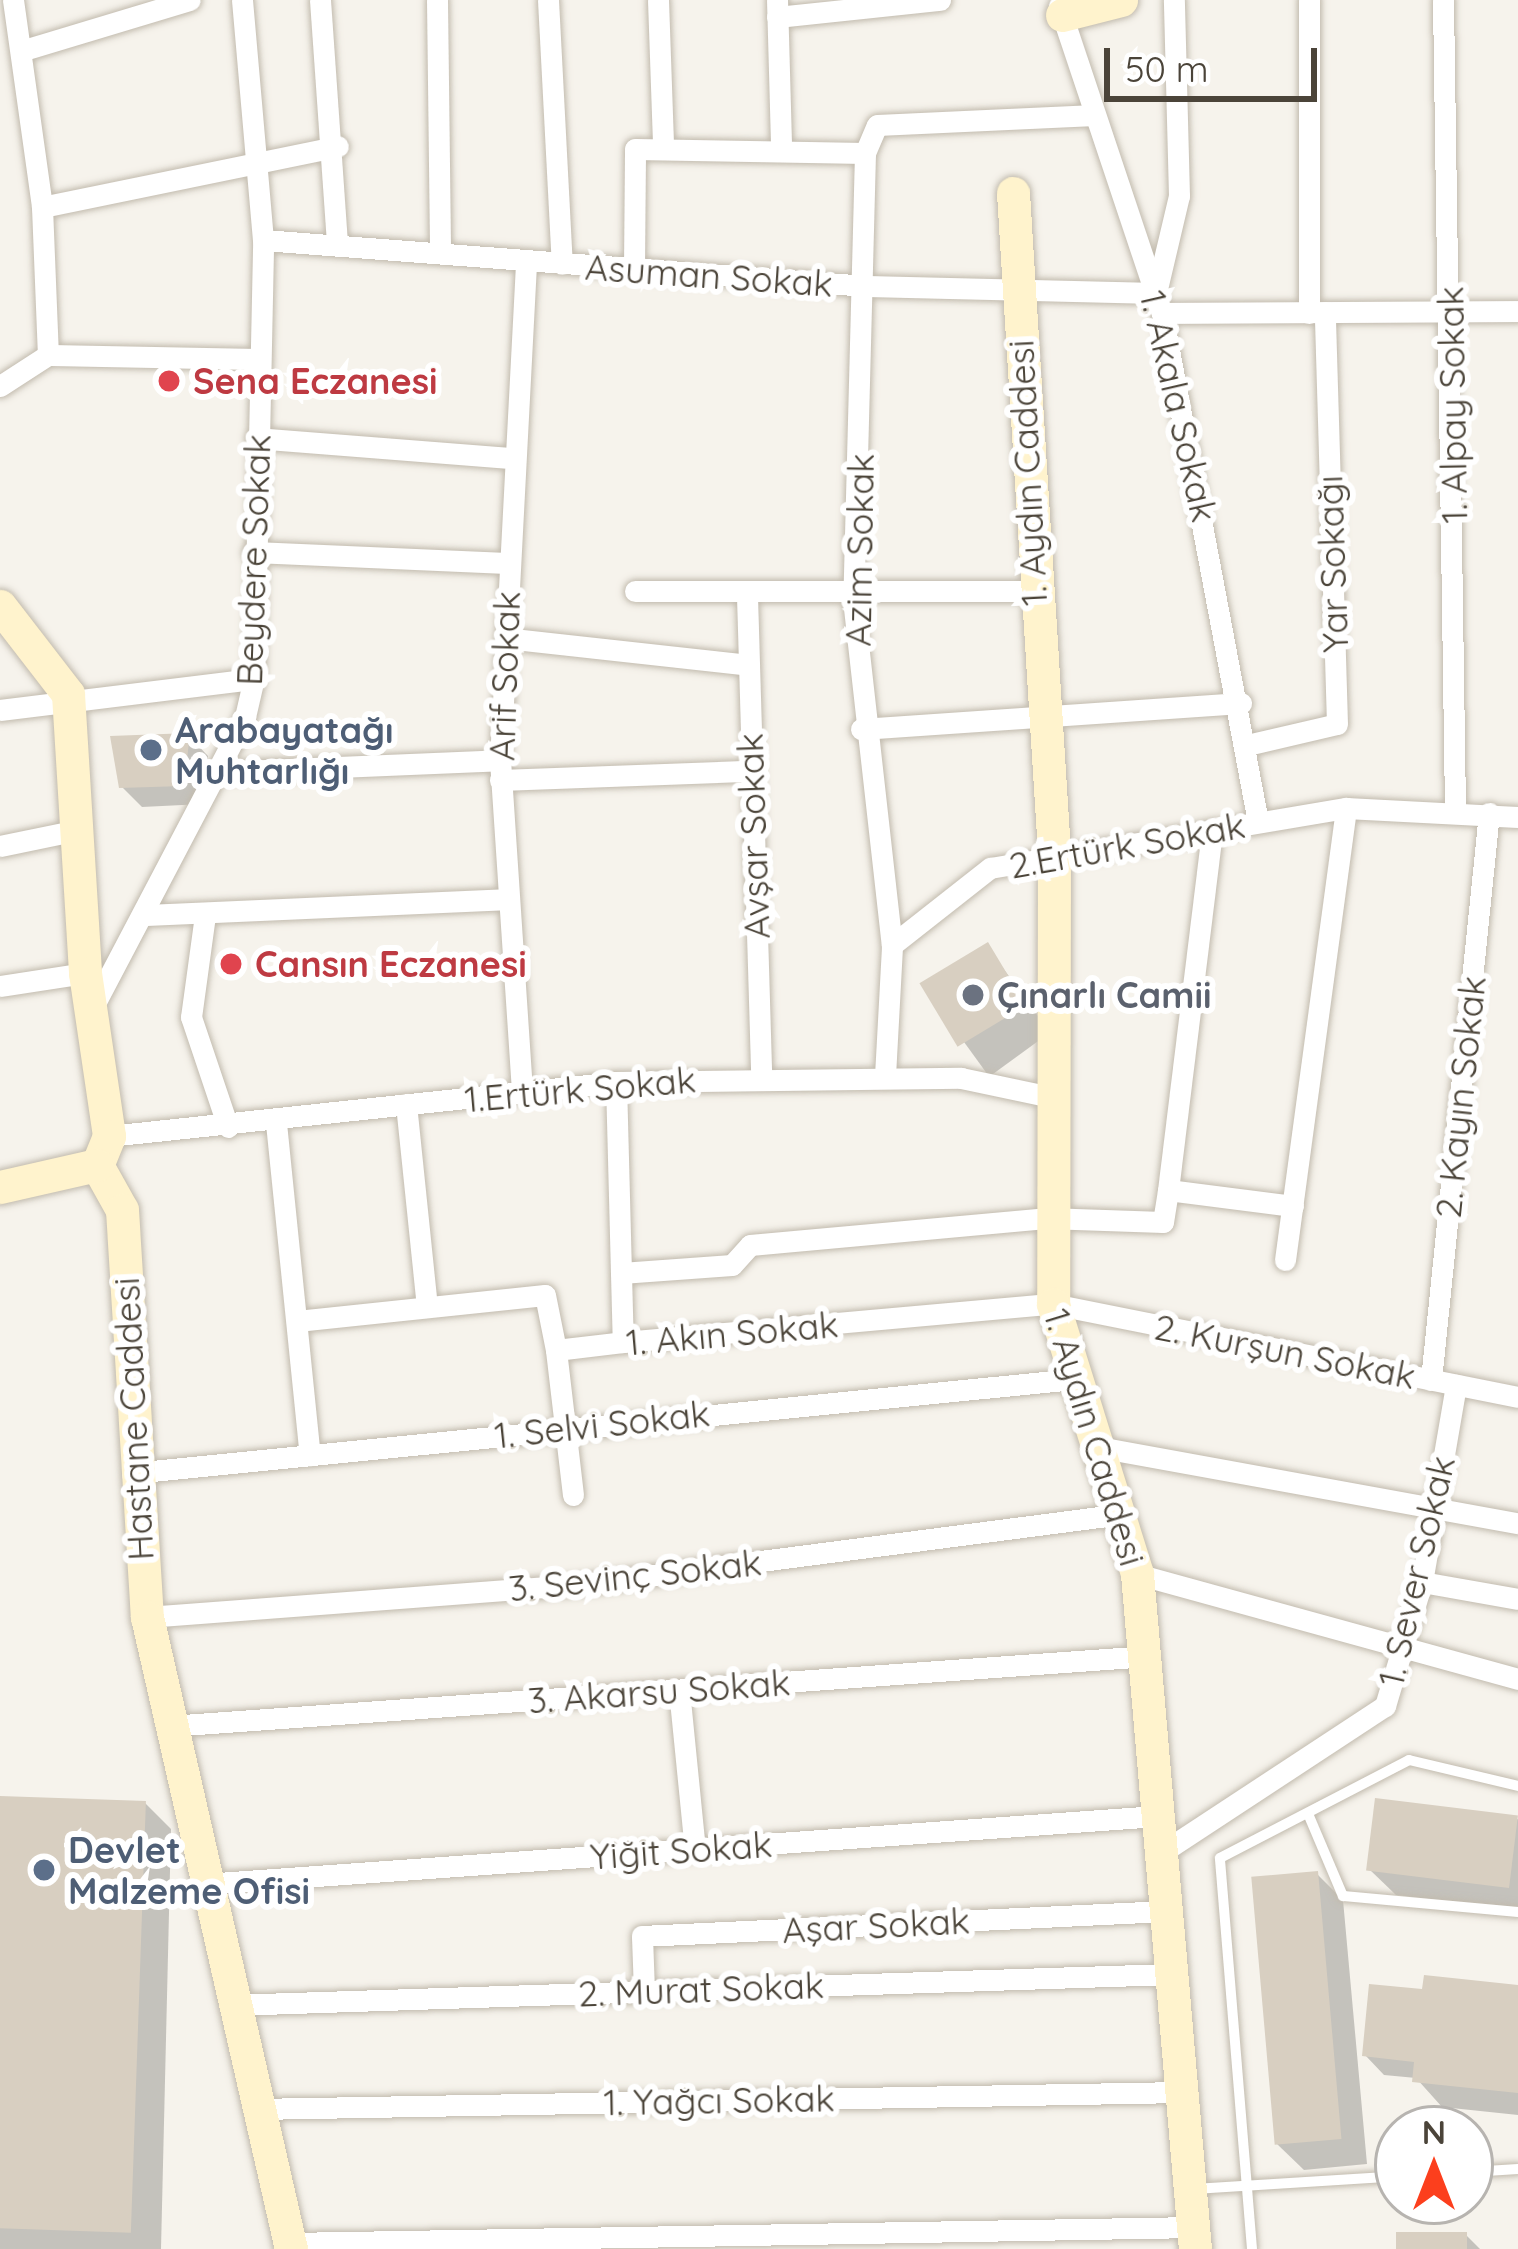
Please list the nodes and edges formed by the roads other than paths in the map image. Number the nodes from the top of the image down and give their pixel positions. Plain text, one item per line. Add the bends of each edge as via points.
1 (13, 0) edge
2 (190, 0) edge
3 (242, 0) edge
4 (320, 0) edge
5 (437, 0) edge
6 (548, 0) edge
7 (658, 0) edge
8 (940, 0) edge
9 (1120, 0) edge
10 (1174, 0) edge
11 (1310, 0) edge
12 (1442, 0) edge
13 (1060, 7) edge
14 (777, 9) edge
15 (24, 50) junction
16 (1095, 115) junction
17 (663, 142) junction
18 (338, 146) junction
19 (781, 147) junction
20 (865, 153) junction
21 (254, 162) junction
22 (1013, 193) dead end
23 (42, 207) junction
24 (262, 240) junction
25 (337, 243) junction
26 (440, 251) junction
27 (526, 261) junction
28 (562, 264) junction
29 (634, 268) junction
30 (867, 286) junction
31 (1018, 294) junction
32 (1159, 303) junction
33 (1518, 311) edge
34 (1317, 312) junction
35 (1453, 312) junction
36 (48, 355) junction
37 (260, 359) junction
38 (0, 386) edge
39 (256, 437) junction
40 (512, 458) junction
41 (253, 552) junction
42 (508, 563) junction
43 (635, 592) dead end
44 (1034, 592) junction
45 (747, 596) junction
46 (853, 599) junction
47 (0, 606) edge
48 (505, 638) junction
49 (748, 665) junction
50 (254, 680) junction
51 (68, 694) junction
52 (1241, 703) junction
53 (0, 710) edge
54 (1040, 724) junction
55 (861, 729) junction
56 (1247, 745) junction
57 (500, 770) junction
58 (750, 771) junction
59 (218, 772) junction
60 (1346, 808) junction
61 (1455, 811) junction
62 (1489, 813) junction
63 (1518, 817) edge
64 (1258, 822) junction
65 (1212, 830) junction
66 (73, 831) junction
67 (0, 845) edge
68 (1054, 852) junction
69 (506, 899) junction
70 (145, 915) junction
71 (205, 915) junction
72 (892, 946) junction
73 (85, 973) junction
74 (0, 986) edge
75 (92, 1010) junction
76 (885, 1076) junction
77 (761, 1077) junction
78 (616, 1082) junction
79 (522, 1091) junction
80 (1051, 1096) junction
81 (406, 1104) junction
82 (277, 1123) junction
83 (228, 1127) junction
84 (103, 1151) junction
85 (0, 1187) edge
86 (1168, 1190) junction
87 (1293, 1206) junction
88 (1046, 1218) junction
89 (1286, 1260) dead end
90 (621, 1273) junction
91 (1053, 1304) junction
92 (427, 1306) junction
93 (296, 1321) junction
94 (623, 1342) junction
95 (556, 1350) junction
96 (1072, 1379) junction
97 (1431, 1380) junction
98 (1456, 1385) junction
99 (1516, 1390) edge
100 (566, 1427) junction
101 (1098, 1447) junction
102 (310, 1455) junction
103 (132, 1473) junction
104 (573, 1495) dead end
105 (1434, 1508) junction
106 (1122, 1514) junction
107 (1518, 1523) edge
108 (1137, 1574) junction
109 (1422, 1582) junction
110 (1518, 1599) edge
111 (147, 1617) junction
112 (1404, 1643) junction
113 (1148, 1656) junction
114 (1518, 1679) edge
115 (679, 1690) junction
116 (169, 1726) junction
117 (1518, 1786) edge
118 (1158, 1816) junction
119 (1309, 1816) junction
120 (695, 1849) junction
121 (1161, 1852) junction
122 (204, 1884) junction
123 (1166, 1911) junction
124 (1518, 1912) edge
125 (1172, 1974) junction
126 (644, 1991) junction
127 (231, 2005) junction
128 (1183, 2092) junction
129 (255, 2109) junction
130 (1374, 2177) edge
131 (1252, 2184) junction
132 (1191, 2189) junction
133 (1195, 2238) edge
134 (710, 2243) edge
135 (290, 2246) edge
136 (1252, 2249) edge

1 - 15 street
2 - 15 street
3 - 21 street, Beydere Sokak
4 - 18 street
5 - 26 street
6 - 28 street
7 - 17 street
8 - 14 street
9 - 13 main road
10 - 32 street via 1179,196
11 - 34 street
12 - 35 street, 1. Alpay Sokak
13 - 16 street, 1. Akala Sokak
14 - 19 street
15 - 23 street
16 - 20 street via 877,125
16 - 32 street, 1. Akala Sokak
17 - 19 street
17 - 29 street via 635,148
18 - 21 street
18 - 25 street
19 - 20 street
20 - 30 street, Azim Sokak
21 - 23 street
21 - 24 street, Beydere Sokak
22 - 31 main road, 1. Aydın Caddesi
23 - 36 street
24 - 25 street, Asuman Sokak
24 - 37 street, Beydere Sokak
25 - 26 street, Asuman Sokak
26 - 27 street, Asuman Sokak
27 - 28 street, Asuman Sokak
27 - 40 street, Arif Sokak
28 - 29 street, Asuman Sokak
29 - 30 street, Asuman Sokak
30 - 31 street, Asuman Sokak
30 - 46 street, Azim Sokak
31 - 32 street, Asuman Sokak
31 - 44 main road, 1. Aydın Caddesi
32 - 34 street, Asuman Sokak
32 - 52 street, 1. Akala Sokak
33 - 35 street, Asuman Sokak
34 - 35 street, Asuman Sokak
34 - 56 street, Yar Sokağı via 1337,724
35 - 61 street, 1. Alpay Sokak
36 - 37 street
36 - 38 street
37 - 39 street, Beydere Sokak
39 - 40 street
39 - 41 street, Beydere Sokak
40 - 42 street, Arif Sokak
41 - 42 street
41 - 50 street, Beydere Sokak
42 - 48 street, Arif Sokak
43 - 45 street
44 - 46 street
44 - 54 main road, 1. Aydın Caddesi
45 - 46 street
45 - 49 street, Avşar Sokak
46 - 55 street, Azim Sokak
47 - 51 main road
48 - 49 street
48 - 57 street, Arif Sokak
49 - 58 street, Avşar Sokak
50 - 51 street
50 - 59 street, Beydere Sokak
51 - 53 street
51 - 66 main road, Hastane Caddesi
52 - 54 street
52 - 56 street, 1. Akala Sokak
54 - 55 street
54 - 68 main road, 1. Aydın Caddesi
55 - 72 street, Azim Sokak
56 - 64 street, 1. Akala Sokak
57 - 58 street
57 - 59 street
57 - 69 street, Arif Sokak
58 - 77 street, Avşar Sokak
59 - 70 street, Beydere Sokak
60 - 61 street, 2.Ertürk Sokak
60 - 64 street, 2.Ertürk Sokak
60 - 87 street
61 - 62 street, 2.Ertürk Sokak
62 - 63 street, 2.Ertürk Sokak
62 - 97 street, 2. Kayın Sokak
64 - 65 street, 2.Ertürk Sokak
65 - 68 street, 2.Ertürk Sokak
65 - 86 street
66 - 67 street
66 - 73 main road, Hastane Caddesi
68 - 72 street, 2.Ertürk Sokak via 989,868
68 - 80 main road, 1. Aydın Caddesi
69 - 71 street
69 - 79 street, Arif Sokak
70 - 71 street
70 - 75 street, Beydere Sokak
71 - 83 street via 191,1017
72 - 76 street
73 - 74 street
73 - 75 main road, Hastane Caddesi
75 - 84 main road, Hastane Caddesi
76 - 77 street, 1.Ertürk Sokak
76 - 80 street, 1.Ertürk Sokak
77 - 78 street, 1.Ertürk Sokak
78 - 79 street, 1.Ertürk Sokak
78 - 90 street
79 - 81 street, 1.Ertürk Sokak
80 - 88 main road, 1. Aydın Caddesi
81 - 82 street, 1.Ertürk Sokak
81 - 92 street
82 - 83 street, 1.Ertürk Sokak
82 - 93 street
83 - 84 street, 1.Ertürk Sokak
84 - 85 main road
84 - 103 main road, Hastane Caddesi via 122,1210
86 - 87 street
86 - 88 street via 1163,1222
87 - 89 street
88 - 90 street via 750,1245 732,1265
88 - 91 main road, 1. Aydın Caddesi
90 - 94 street
91 - 94 street, 1. Akın Sokak
91 - 96 main road, 1. Aydın Caddesi
91 - 97 street, 2. Kurşun Sokak
92 - 93 street
92 - 95 street via 545,1295
93 - 102 street
94 - 95 street, 1. Akın Sokak
95 - 100 street
96 - 100 street, 1. Selvi Sokak
96 - 101 main road, 1. Aydın Caddesi
97 - 98 street, 2. Kurşun Sokak
98 - 99 street, 2. Kurşun Sokak
98 - 105 street, 1. Sever Sokak
100 - 102 street, 1. Selvi Sokak
100 - 104 street
101 - 105 street
101 - 106 main road, 1. Aydın Caddesi
102 - 103 street, 1. Selvi Sokak
103 - 111 main road, Hastane Caddesi
105 - 107 street
105 - 109 street, 1. Sever Sokak
106 - 108 main road, 1. Aydın Caddesi
106 - 111 street, 3. Sevinç Sokak via 584,1584
108 - 112 street
108 - 113 main road, 1. Aydın Caddesi
109 - 110 street
109 - 112 street, 1. Sever Sokak
111 - 116 main road, Hastane Caddesi
112 - 114 street
112 - 121 street, 1. Sever Sokak via 1385,1706
113 - 115 street, 3. Akarsu Sokak
113 - 118 main road, 1. Aydın Caddesi
115 - 116 street, 3. Akarsu Sokak
115 - 120 street
116 - 122 main road, Hastane Caddesi
117 - 119 lane via 1409,1760
118 - 120 street, Yiğit Sokak
118 - 121 main road, 1. Aydın Caddesi
119 - 124 lane via 1343,1896
119 - 131 lane via 1220,1858
120 - 122 street, Yiğit Sokak
121 - 123 main road, 1. Aydın Caddesi
122 - 127 main road, Hastane Caddesi
123 - 125 main road, 1. Aydın Caddesi
123 - 126 street, Aşar Sokak via 642,1936
125 - 126 street, 2. Murat Sokak
125 - 128 main road, 1. Aydın Caddesi
126 - 127 street, 2. Murat Sokak
127 - 129 main road, Hastane Caddesi
128 - 129 street, 1. Yağcı Sokak
128 - 132 main road, 1. Aydın Caddesi
129 - 135 main road, Hastane Caddesi
130 - 131 lane
131 - 132 lane
131 - 136 lane
132 - 133 main road, 1. Aydın Caddesi
133 - 134 street
134 - 135 street

